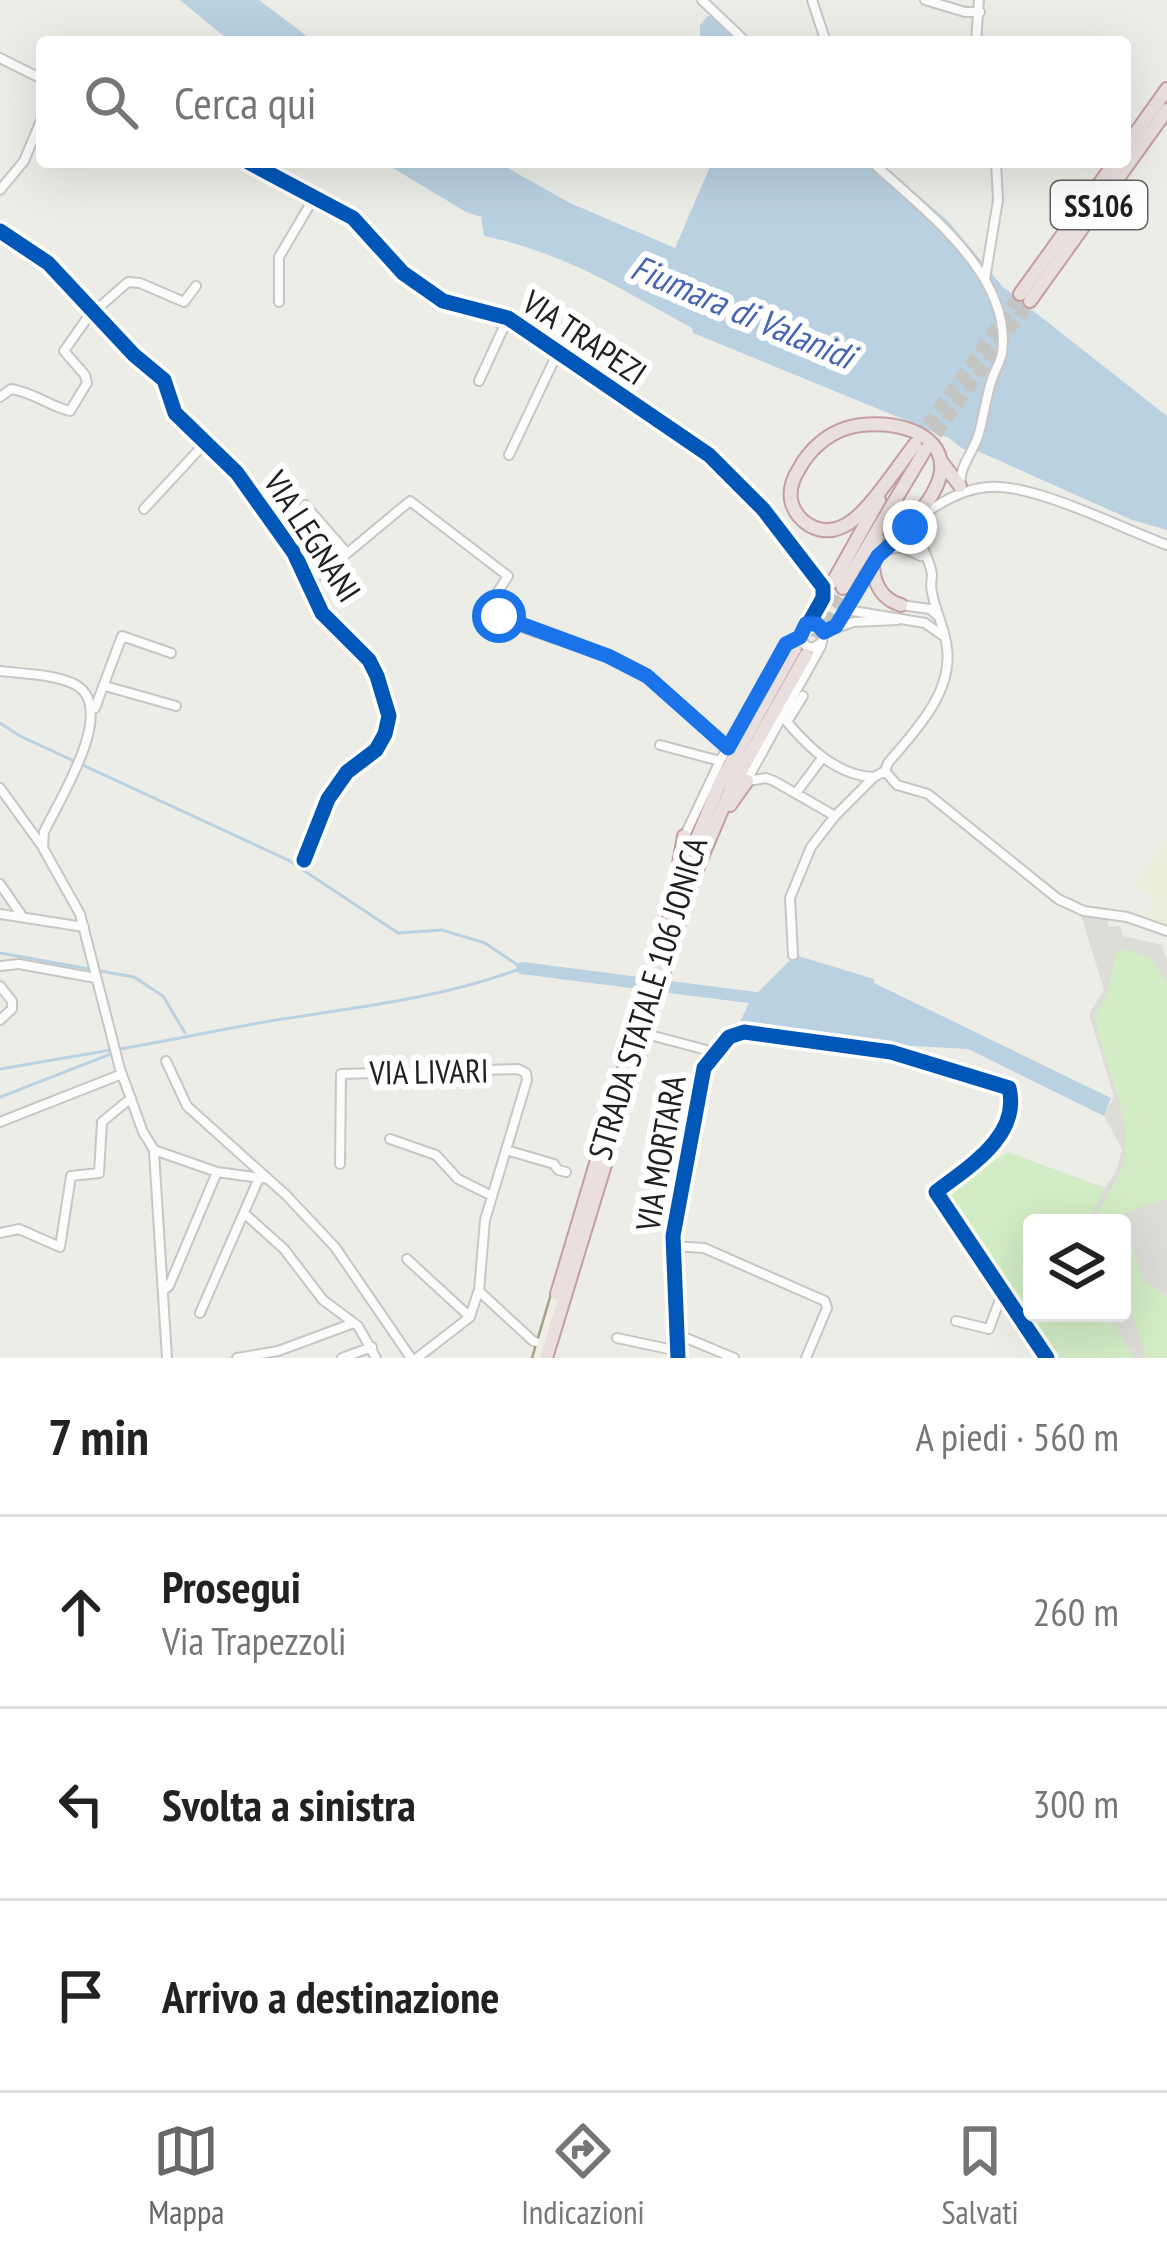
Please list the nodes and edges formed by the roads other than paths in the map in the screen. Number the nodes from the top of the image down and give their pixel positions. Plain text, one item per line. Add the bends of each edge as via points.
1 (702, 0) edge
2 (812, 0) edge
3 (925, 0) edge
4 (979, 0) edge
5 (980, 12) junction
6 (740, 36) edge
7 (824, 36) edge
8 (977, 36) edge
9 (0, 58) edge
10 (36, 76) edge
11 (1167, 89) edge
12 (1167, 110) edge
13 (36, 132) edge
14 (1131, 140) edge
15 (1131, 158) edge
16 (260, 168) edge
17 (879, 168) edge
18 (996, 168) edge
19 (1111, 168) edge
20 (1123, 168) edge
21 (0, 190) edge
22 (315, 196) junction
23 (0, 231) edge
24 (987, 275) junction
25 (196, 286) dead end
26 (279, 302) dead end
27 (95, 311) junction
28 (508, 318) junction
29 (557, 352) junction
30 (479, 381) dead end
31 (0, 397) edge
32 (207, 441) junction
33 (920, 447) tunnel mouth
34 (509, 455) dead end
35 (941, 460) junction
36 (906, 467) junction
37 (961, 489) junction
38 (305, 505) dead end
39 (144, 509) dead end
40 (914, 523) junction
41 (1167, 545) edge
42 (346, 552) junction
43 (880, 553) junction
44 (926, 561) junction
45 (321, 575) dead end
46 (861, 579) junction
47 (838, 585) tunnel mouth
48 (930, 587) junction
49 (901, 605) junction
50 (847, 610) junction
51 (868, 612) junction
52 (911, 620) junction
53 (853, 622) junction
54 (809, 623) junction
55 (942, 624) junction
56 (836, 626) junction
57 (823, 637) junction
58 (946, 640) junction
59 (800, 647) junction
60 (171, 653) dead end
61 (0, 671) edge
62 (105, 686) junction
63 (803, 696) dead end
64 (176, 706) dead end
65 (94, 709) junction
66 (660, 745) dead end
67 (728, 748) junction
68 (823, 757) junction
69 (760, 758) junction
70 (720, 761) junction
71 (886, 771) junction
72 (874, 777) junction
73 (747, 781) junction
74 (774, 781) junction
75 (0, 788) edge
76 (796, 793) junction
77 (835, 816) junction
78 (684, 836) joint
79 (708, 836) junction
80 (43, 848) junction
81 (304, 860) dead end
82 (0, 884) edge
83 (0, 914) edge
84 (669, 914) junction
85 (23, 917) junction
86 (84, 927) junction
87 (670, 930) junction
88 (1167, 931) edge
89 (793, 955) dead end
90 (0, 966) edge
91 (96, 976) junction
92 (0, 986) edge
93 (0, 1020) edge
94 (645, 1025) junction
95 (715, 1052) junction
96 (166, 1061) dead end
97 (121, 1071) junction
98 (130, 1099) junction
99 (0, 1122) edge
100 (389, 1139) dead end
101 (154, 1150) junction
102 (506, 1150) junction
103 (340, 1164) dead end
104 (217, 1172) junction
105 (566, 1172) dead end
106 (264, 1178) junction
107 (492, 1196) junction
108 (245, 1214) junction
109 (0, 1233) edge
110 (673, 1246) junction
111 (407, 1259) dead end
112 (163, 1290) junction
113 (479, 1291) junction
114 (1002, 1292) junction
115 (200, 1312) dead end
116 (470, 1317) junction
117 (956, 1322) dead end
118 (352, 1324) junction
119 (679, 1335) junction
120 (617, 1338) dead end
121 (372, 1347) junction
122 (542, 1354) edge
123 (678, 1354) edge
124 (167, 1358) edge
125 (237, 1358) edge
126 (342, 1358) edge
127 (376, 1358) edge
128 (414, 1358) edge
129 (734, 1358) edge
130 (806, 1358) edge
131 (1047, 1358) edge

1 - 6 street
2 - 7 street
3 - 5 street
4 - 5 street
5 - 8 street
9 - 10 street
11 - 14 highway, SS106
12 - 15 highway, SS106
13 - 21 street
16 - 22 street, VIA TRAPEZI
17 - 24 street
18 - 24 street
19 - 20 highway, SS106 via 1025,298
22 - 26 street via 279,257
22 - 28 street, VIA TRAPEZI via 353,218 390,261 443,301
23 - 27 street, VIA LEGNANI via 48,263
24 - 37 street via 1003,347
25 - 27 street via 184,302 128,282
27 - 31 street via 64,351 87,383 70,411 22,390
27 - 32 street, VIA LEGNANI via 164,380 175,413
28 - 29 street, VIA TRAPEZI
28 - 30 street
29 - 34 street
29 - 54 street, VIA TRAPEZI via 709,455 750,495 824,587
32 - 39 street
32 - 81 street, VIA LEGNANI via 273,521 322,613 368,660 389,716 376,750 328,799
33 - 36 highway
35 - 36 highway via 926,438 899,426 848,428 802,462 792,503 810,526 838,529
35 - 37 highway
35 - 40 highway via 939,481
36 - 47 highway
36 - 49 highway via 872,558 879,591
37 - 40 street
37 - 41 street via 1024,490
38 - 42 street
40 - 43 street
40 - 44 street
42 - 45 street
42 - 67 street via 410,501 508,576 490,612 647,676
43 - 44 street via 901,547
43 - 46 street, bridge
44 - 48 street
46 - 50 street
46 - 51 street
48 - 49 street via 919,601
48 - 55 street
49 - 55 street via 930,609
50 - 51 street
50 - 53 street
50 - 56 street
51 - 52 street
52 - 53 street
52 - 58 street
53 - 56 street
54 - 57 street
54 - 59 street
55 - 58 street
56 - 57 street
57 - 59 street
57 - 69 street
58 - 71 street via 941,689
59 - 67 street via 786,644
59 - 79 highway, STRADA STATALE 106 JONICA
59 - 84 highway, STRADA STATALE 106 JONICA via 719,784
60 - 62 street via 122,636
61 - 65 street via 72,682
62 - 64 street
62 - 65 street
63 - 68 street via 787,722
65 - 80 street
66 - 70 street
67 - 70 street
68 - 72 street
68 - 76 street
69 - 73 street
69 - 74 street
70 - 78 street
71 - 72 street
71 - 88 street via 897,785 928,794 1075,908
72 - 77 street
73 - 74 street
73 - 79 highway
74 - 76 street
75 - 80 street
76 - 77 street
77 - 89 street via 811,847 790,898
78 - 84 highway
79 - 87 highway, STRADA STATALE 106 JONICA
80 - 86 street
82 - 85 street
83 - 85 street
84 - 87 highway, STRADA STATALE 106 JONICA
85 - 86 street
86 - 91 street
87 - 94 highway, STRADA STATALE 106 JONICA
90 - 91 street
91 - 97 street
92 - 93 street via 12,1001
94 - 95 street
94 - 122 highway, STRADA STATALE 106 JONICA
95 - 110 street, VIA MORTARA via 704,1068
95 - 114 street, VIA MORTARA via 744,1032 820,1040 1009,1088 1009,1119 986,1152 936,1192
96 - 106 street via 187,1106
97 - 98 street
97 - 99 street
98 - 101 street
98 - 109 street via 102,1122 99,1173 71,1176 59,1246 19,1229
100 - 107 street via 436,1155 458,1179
101 - 104 street
101 - 112 street
102 - 103 street, VIA LIVARI via 527,1080 518,1069 349,1073 338,1080
102 - 105 street
102 - 107 street, VIA LIVARI
104 - 106 street
104 - 112 street
106 - 108 street
106 - 128 street via 335,1247
107 - 113 street, VIA LIVARI
108 - 115 street
108 - 118 street
110 - 119 street, VIA MORTARA
110 - 130 street, VIA MORTARA via 704,1248 825,1301
111 - 116 street
112 - 124 street
113 - 116 street, VIA LIVARI
113 - 122 street
114 - 117 street via 989,1329
114 - 131 street
116 - 128 street
118 - 121 street
118 - 125 street
119 - 123 street, VIA MORTARA
119 - 129 street
120 - 123 street
121 - 126 street
121 - 127 street

